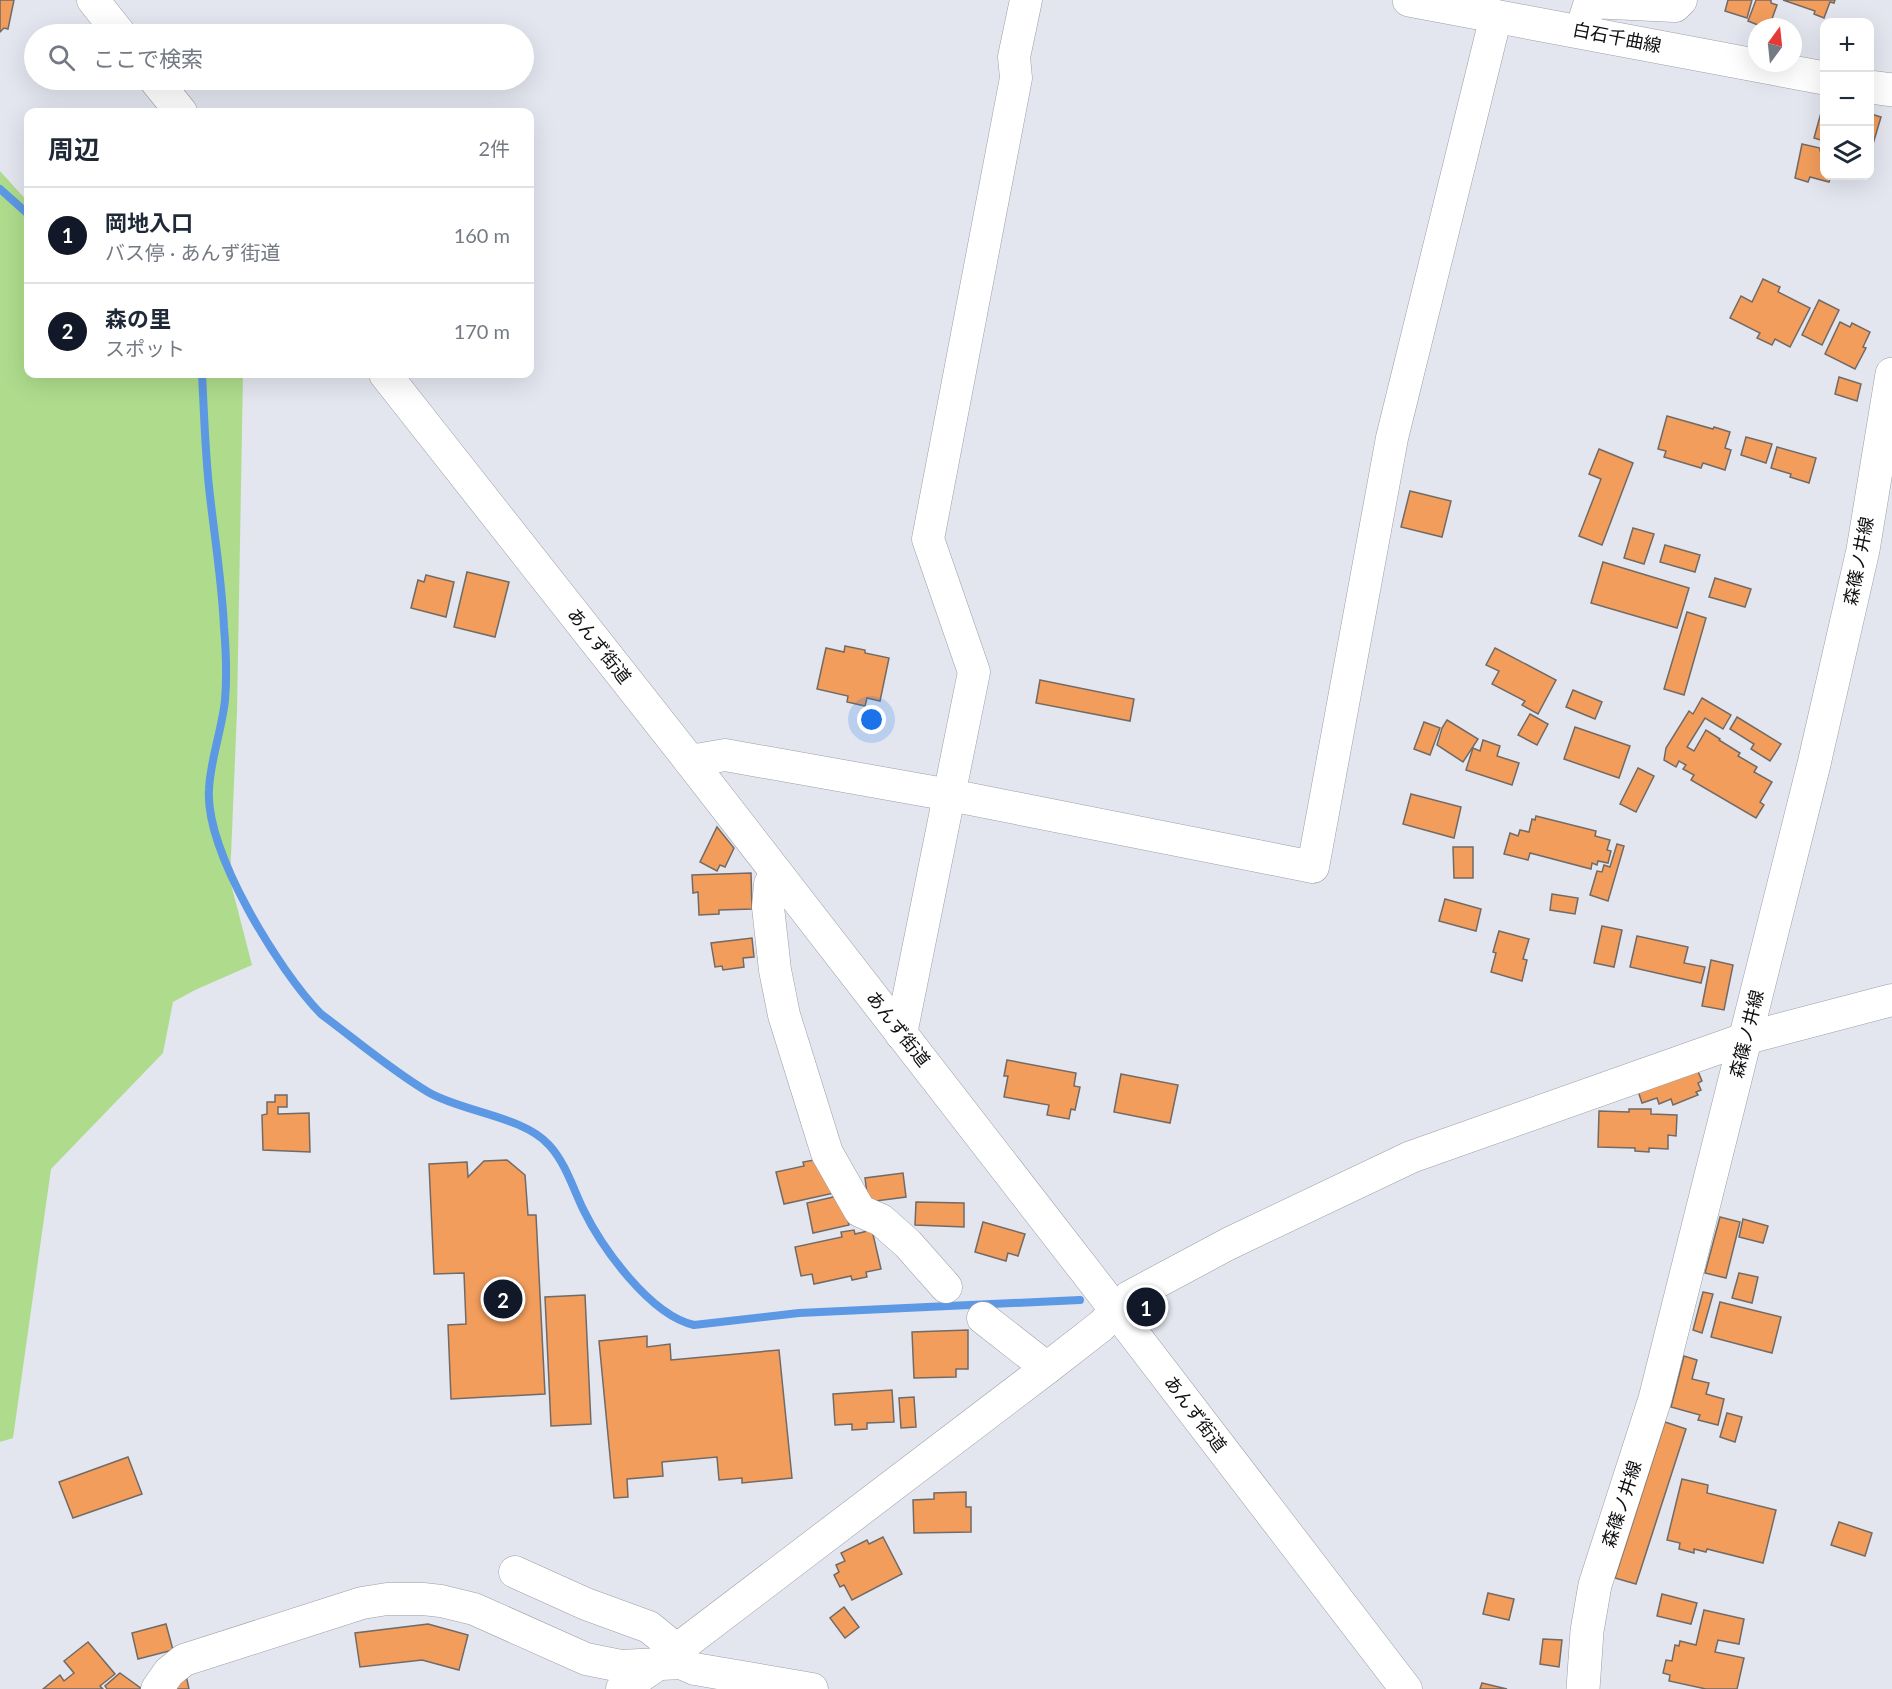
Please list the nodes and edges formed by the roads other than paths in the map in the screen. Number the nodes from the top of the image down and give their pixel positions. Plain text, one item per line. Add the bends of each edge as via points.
1 (1026, 0) edge
2 (1409, 0) edge
3 (1681, 0) edge
4 (95, 1) edge
5 (1461, 4) edge
6 (1496, 16) junction
7 (112, 24) edge
8 (1581, 31) junction
9 (1820, 77) edge
10 (1874, 88) edge
11 (163, 90) edge
12 (1892, 90) edge
13 (178, 108) edge
14 (1892, 374) edge
15 (388, 378) edge
16 (690, 761) junction
17 (950, 795) junction
18 (776, 875) junction
19 (1892, 1000) edge
20 (901, 1034) junction
21 (1747, 1038) junction
22 (946, 1287) dead end
23 (1115, 1310) junction
24 (983, 1318) dead end
25 (1047, 1368) junction
26 (515, 1572) dead end
27 (667, 1657) junction
28 (157, 1689) edge
29 (622, 1689) edge
30 (812, 1689) edge
31 (1406, 1689) edge
32 (1583, 1689) edge

1 - 17 street via 1014,57 1014,90 928,539 974,672
2 - 5 main road, 白石千曲線
3 - 8 street via 1675,6 1590,2
4 - 7 street
5 - 6 main road, 白石千曲線
6 - 8 main road, 白石千曲線
6 - 17 street via 1392,438 1313,867
8 - 9 main road, 白石千曲線
10 - 12 main road
11 - 13 street
14 - 21 main road, 森篠ノ井線 via 1863,550
15 - 16 street, あんず街道
16 - 17 street via 725,754
16 - 18 street, あんず街道
17 - 20 street
18 - 20 street, あんず街道
18 - 22 street via 770,884 768,907 775,970 784,1015 826,1153 860,1211 881,1220
19 - 21 street
20 - 23 street, あんず街道
21 - 23 street via 1412,1157 1228,1244 1129,1297
21 - 32 main road, 森篠ノ井線 via 1655,1399 1596,1585 1587,1631
23 - 25 street via 1101,1326
23 - 31 street, あんず街道
24 - 25 street
25 - 27 street
26 - 27 street via 649,1627
27 - 28 street via 621,1666 586,1659 474,1609 423,1599 387,1599 362,1603 184,1660
27 - 29 street
27 - 30 street via 695,1669

